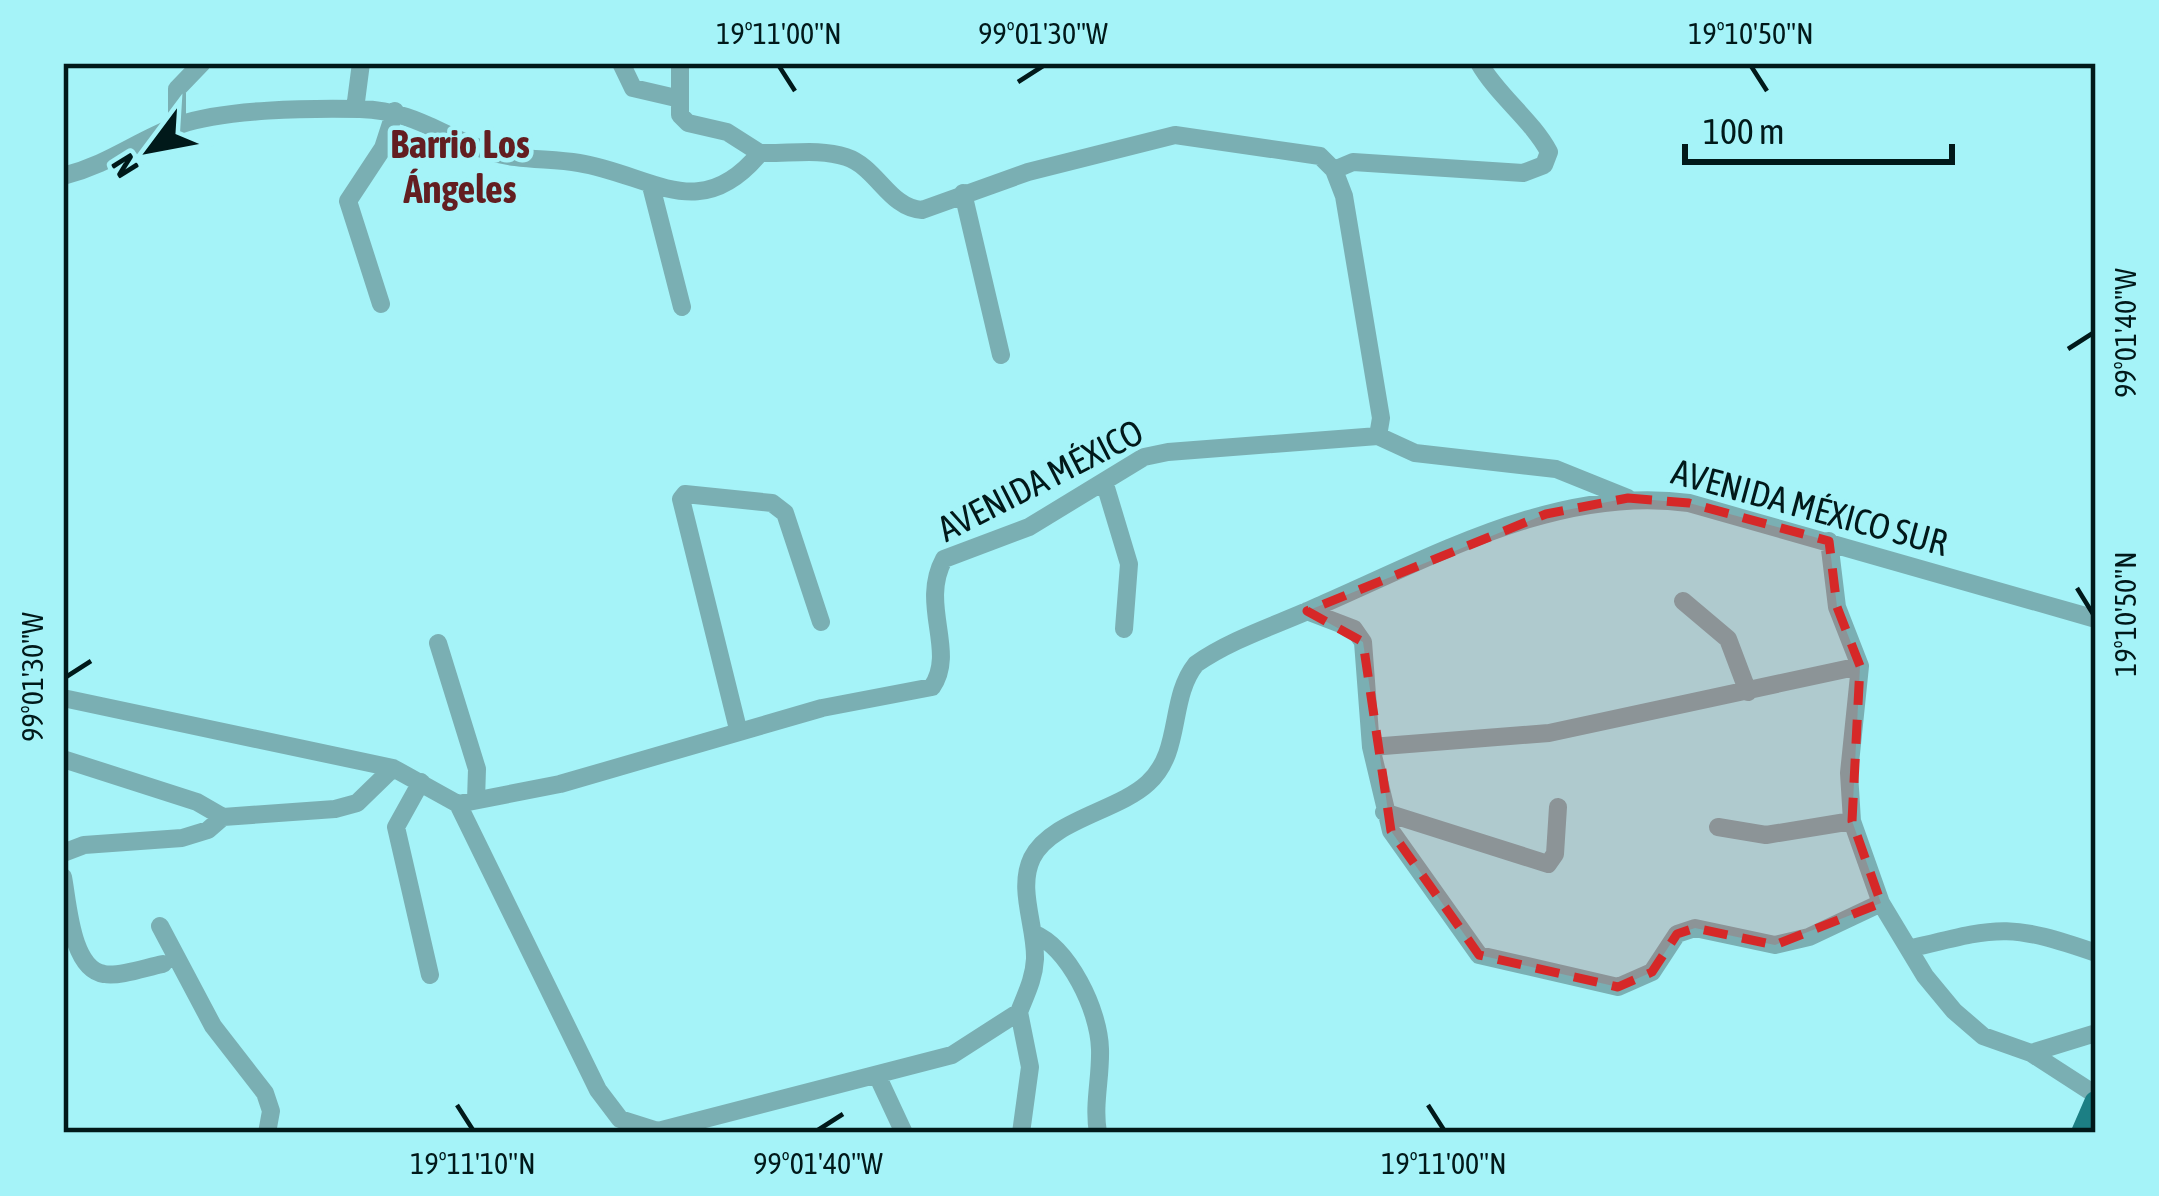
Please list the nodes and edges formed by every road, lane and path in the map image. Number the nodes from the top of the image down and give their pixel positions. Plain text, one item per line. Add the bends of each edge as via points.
1 (202, 63) edge
2 (361, 63) edge
3 (621, 63) edge
4 (680, 63) edge
5 (1479, 63) edge
6 (676, 98) junction
7 (355, 109) junction
8 (395, 111) junction
9 (177, 126) junction
10 (760, 153) junction
11 (1334, 170) junction
12 (63, 176) edge
13 (651, 186) junction
14 (963, 193) junction
15 (381, 304) dead end
16 (682, 307) dead end
17 (1001, 355) dead end
18 (1378, 436) junction
19 (1104, 481) junction
20 (1628, 498) junction
21 (1829, 542) junction
22 (1683, 601) dead end
23 (1307, 611) junction
24 (2096, 619) edge
25 (821, 622) dead end
26 (1124, 629) dead end
27 (438, 643) dead end
28 (1860, 666) junction
29 (1748, 692) junction
30 (63, 698) edge
31 (738, 729) junction
32 (1371, 747) junction
33 (63, 759) edge
34 (393, 768) junction
35 (421, 782) junction
36 (467, 802) junction
37 (1558, 807) dead end
38 (1384, 812) junction
39 (223, 817) junction
40 (1852, 821) junction
41 (1718, 827) dead end
42 (63, 853) edge
43 (63, 877) edge
44 (1881, 903) junction
45 (160, 926) dead end
46 (1034, 933) junction
47 (1909, 949) junction
48 (2096, 952) edge
49 (163, 964) dead end
50 (430, 975) dead end
51 (1018, 1012) junction
52 (2096, 1033) edge
53 (2031, 1053) junction
54 (878, 1075) junction
55 (2096, 1099) edge
56 (267, 1133) edge
57 (904, 1133) edge
58 (1021, 1133) edge
59 (1098, 1133) edge
60 (2083, 1133) edge

1 - 9 street via 177,89
2 - 7 street
3 - 6 street via 633,88
4 - 6 street
5 - 11 street via 1543,141 1544,165 1523,173 1353,162
6 - 10 street via 688,123 727,132
7 - 8 street
7 - 9 street
8 - 13 street via 497,154 593,166
8 - 15 street via 348,201
9 - 12 street via 116,160
10 - 13 street via 709,193
10 - 14 street via 846,157 909,209
11 - 14 street via 1298,150 1175,135
11 - 18 street via 1356,240
13 - 16 street
14 - 17 street
18 - 19 street, AVENIDA MÉXICO via 1168,452
18 - 20 street, AVENIDA MÉXICO via 1415,453 1556,469
19 - 26 street via 1129,564
19 - 31 street, AVENIDA MÉXICO via 1029,527 944,559 932,588 941,658 932,687
20 - 21 street, AVENIDA MÉXICO SUR via 1689,503
20 - 23 street, AVENIDA MÉXICO SUR via 1528,520
21 - 24 street, AVENIDA MÉXICO SUR
21 - 28 street via 1837,607
22 - 29 street via 1728,638
23 - 32 street via 1354,629 1363,642
23 - 46 street, AVENIDA MÉXICO SUR via 1196,664 1153,779 1040,847 1025,878
25 - 31 street via 785,513 772,503 685,494
27 - 36 street via 477,769
28 - 29 street
28 - 40 street
29 - 32 street via 1549,734
30 - 34 street
31 - 36 street, AVENIDA MÉXICO via 560,784
32 - 38 street
33 - 39 street
34 - 35 street
34 - 39 street via 357,803
35 - 36 street
35 - 50 street via 396,827
36 - 54 street via 598,1090 620,1119 658,1131
37 - 38 street via 1548,864
38 - 44 street via 1480,955 1618,988 1652,972 1677,934 1695,928 1775,945
39 - 42 street via 182,838 84,844
40 - 41 street via 1766,836
40 - 44 street
43 - 49 street via 78,949 92,968 104,974
44 - 47 street
45 - 56 street via 213,1026 265,1093
46 - 51 street, AVENIDA MÉXICO SUR via 1032,981
46 - 59 street via 1065,956 1098,1031
47 - 48 street via 1998,927
47 - 53 street via 1983,1036
51 - 54 street via 952,1054
51 - 58 street via 1030,1067
52 - 53 street
53 - 55 street
54 - 57 street
55 - 60 main road

